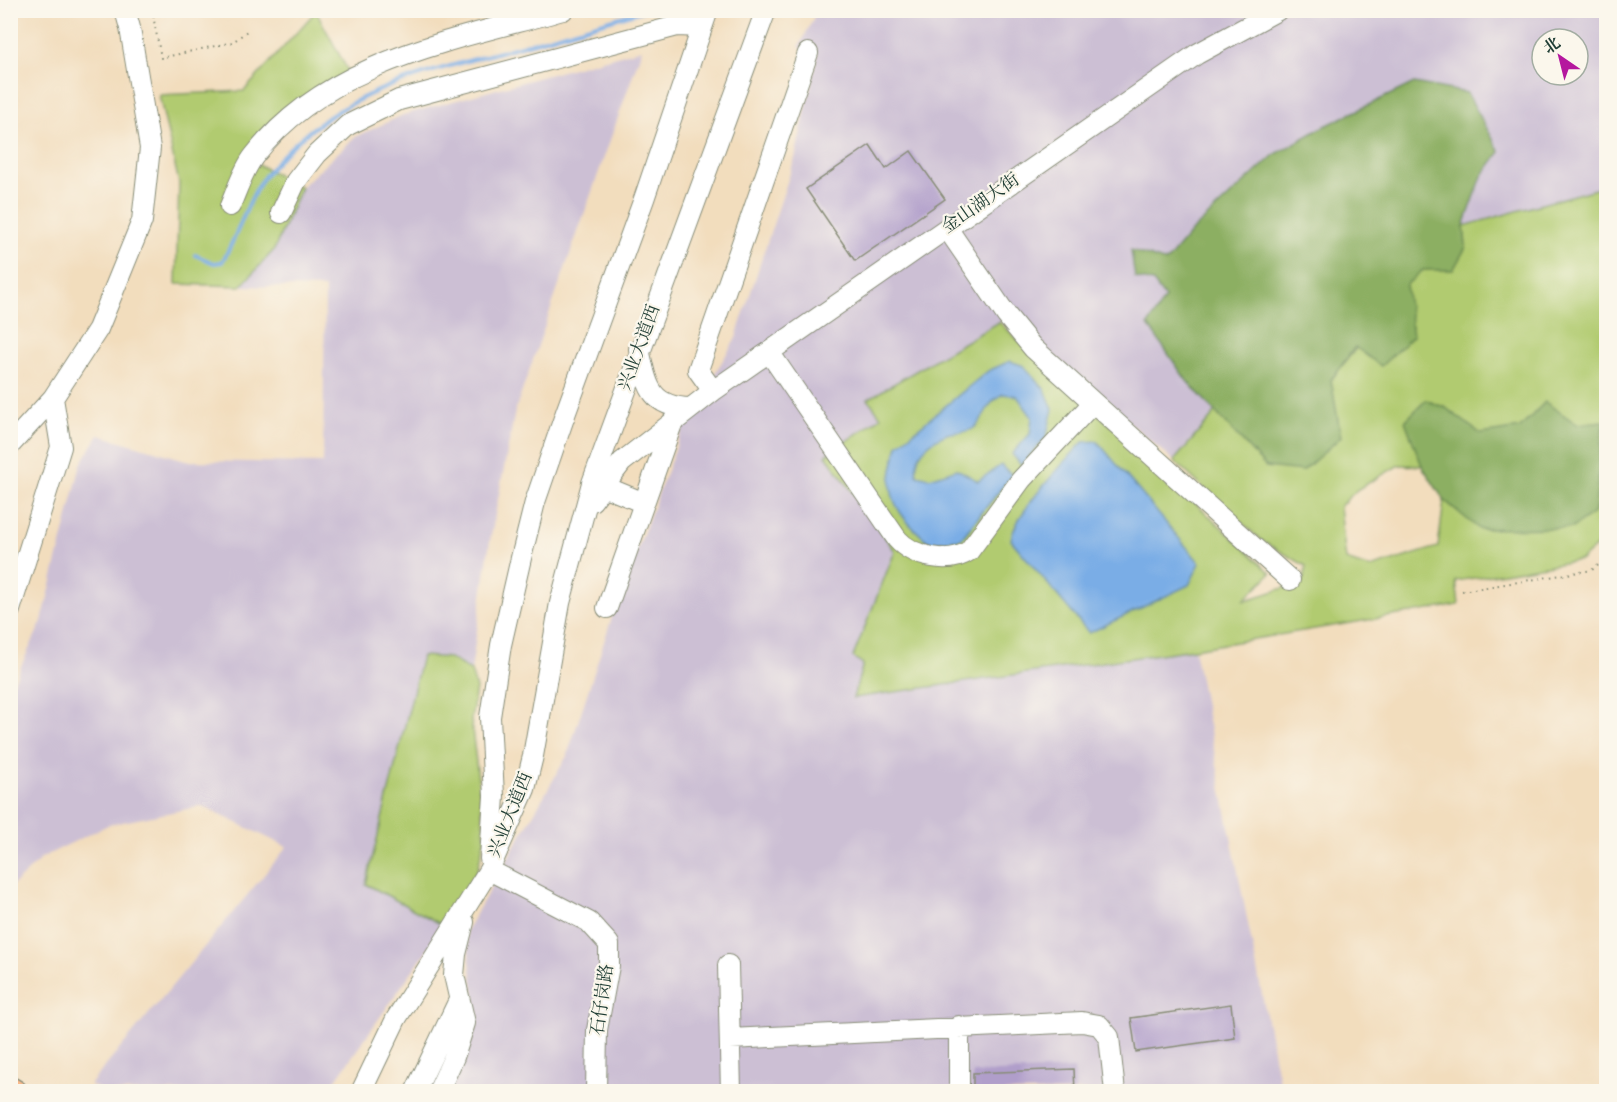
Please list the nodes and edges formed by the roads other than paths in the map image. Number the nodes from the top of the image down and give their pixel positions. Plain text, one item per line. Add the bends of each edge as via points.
1 (125, 10) edge
2 (563, 10) edge
3 (766, 10) edge
4 (1278, 10) edge
5 (705, 19) edge
6 (808, 53) dead end
7 (230, 206) dead end
8 (281, 213) dead end
9 (947, 228) junction
10 (639, 348) junction
11 (769, 352) junction
12 (713, 391) junction
13 (53, 398) junction
14 (1094, 403) junction
15 (690, 408) junction
16 (673, 421) junction
17 (10, 445) edge
18 (603, 486) junction
19 (644, 502) junction
20 (579, 531) junction
21 (1290, 580) dead end
22 (608, 608) dead end
23 (10, 610) edge
24 (489, 870) junction
25 (467, 908) junction
26 (729, 965) dead end
27 (459, 1000) junction
28 (959, 1026) junction
29 (730, 1039) junction
30 (10, 1089) edge
31 (15, 1092) edge
32 (361, 1092) edge
33 (415, 1092) edge
34 (438, 1092) edge
35 (596, 1092) edge
36 (731, 1092) edge
37 (959, 1092) edge
38 (1115, 1092) edge

1 - 13 street via 150,148 142,220 98,329
2 - 7 street via 411,52 343,82 279,129 253,157
3 - 10 street, 兴业大道西
4 - 9 street, 金山湖大街 via 1197,54
5 - 8 street via 399,100 348,125 316,154 296,181
5 - 24 street, 兴业大道西 via 535,502 501,645 490,717 494,796
6 - 12 street via 698,370
9 - 11 street, 金山湖大街
9 - 14 street via 1033,348
10 - 15 street via 647,384 654,394 662,403
10 - 20 street, 兴业大道西 via 605,442
11 - 12 street, 金山湖大街
11 - 14 street via 897,539 917,553 948,558 960,557 969,550 1021,480
12 - 15 street, 金山湖大街
13 - 17 street
13 - 23 street via 61,447
14 - 21 street
15 - 16 street, 金山湖大街
16 - 18 street, 金山湖大街 via 622,462
16 - 19 street
18 - 19 street
18 - 20 street, 金山湖大街
19 - 22 street
20 - 24 street, 兴业大道西 via 560,603 525,789
24 - 25 street
24 - 35 street, 石仔岗路 via 589,922 609,944 609,966 597,1030
25 - 27 street via 454,975
25 - 32 street via 396,1019
26 - 29 street
27 - 33 street
27 - 34 street via 465,1023 463,1034
28 - 29 street
28 - 37 street
28 - 38 street via 1082,1022 1099,1025 1109,1037
29 - 36 street
30 - 31 main road

